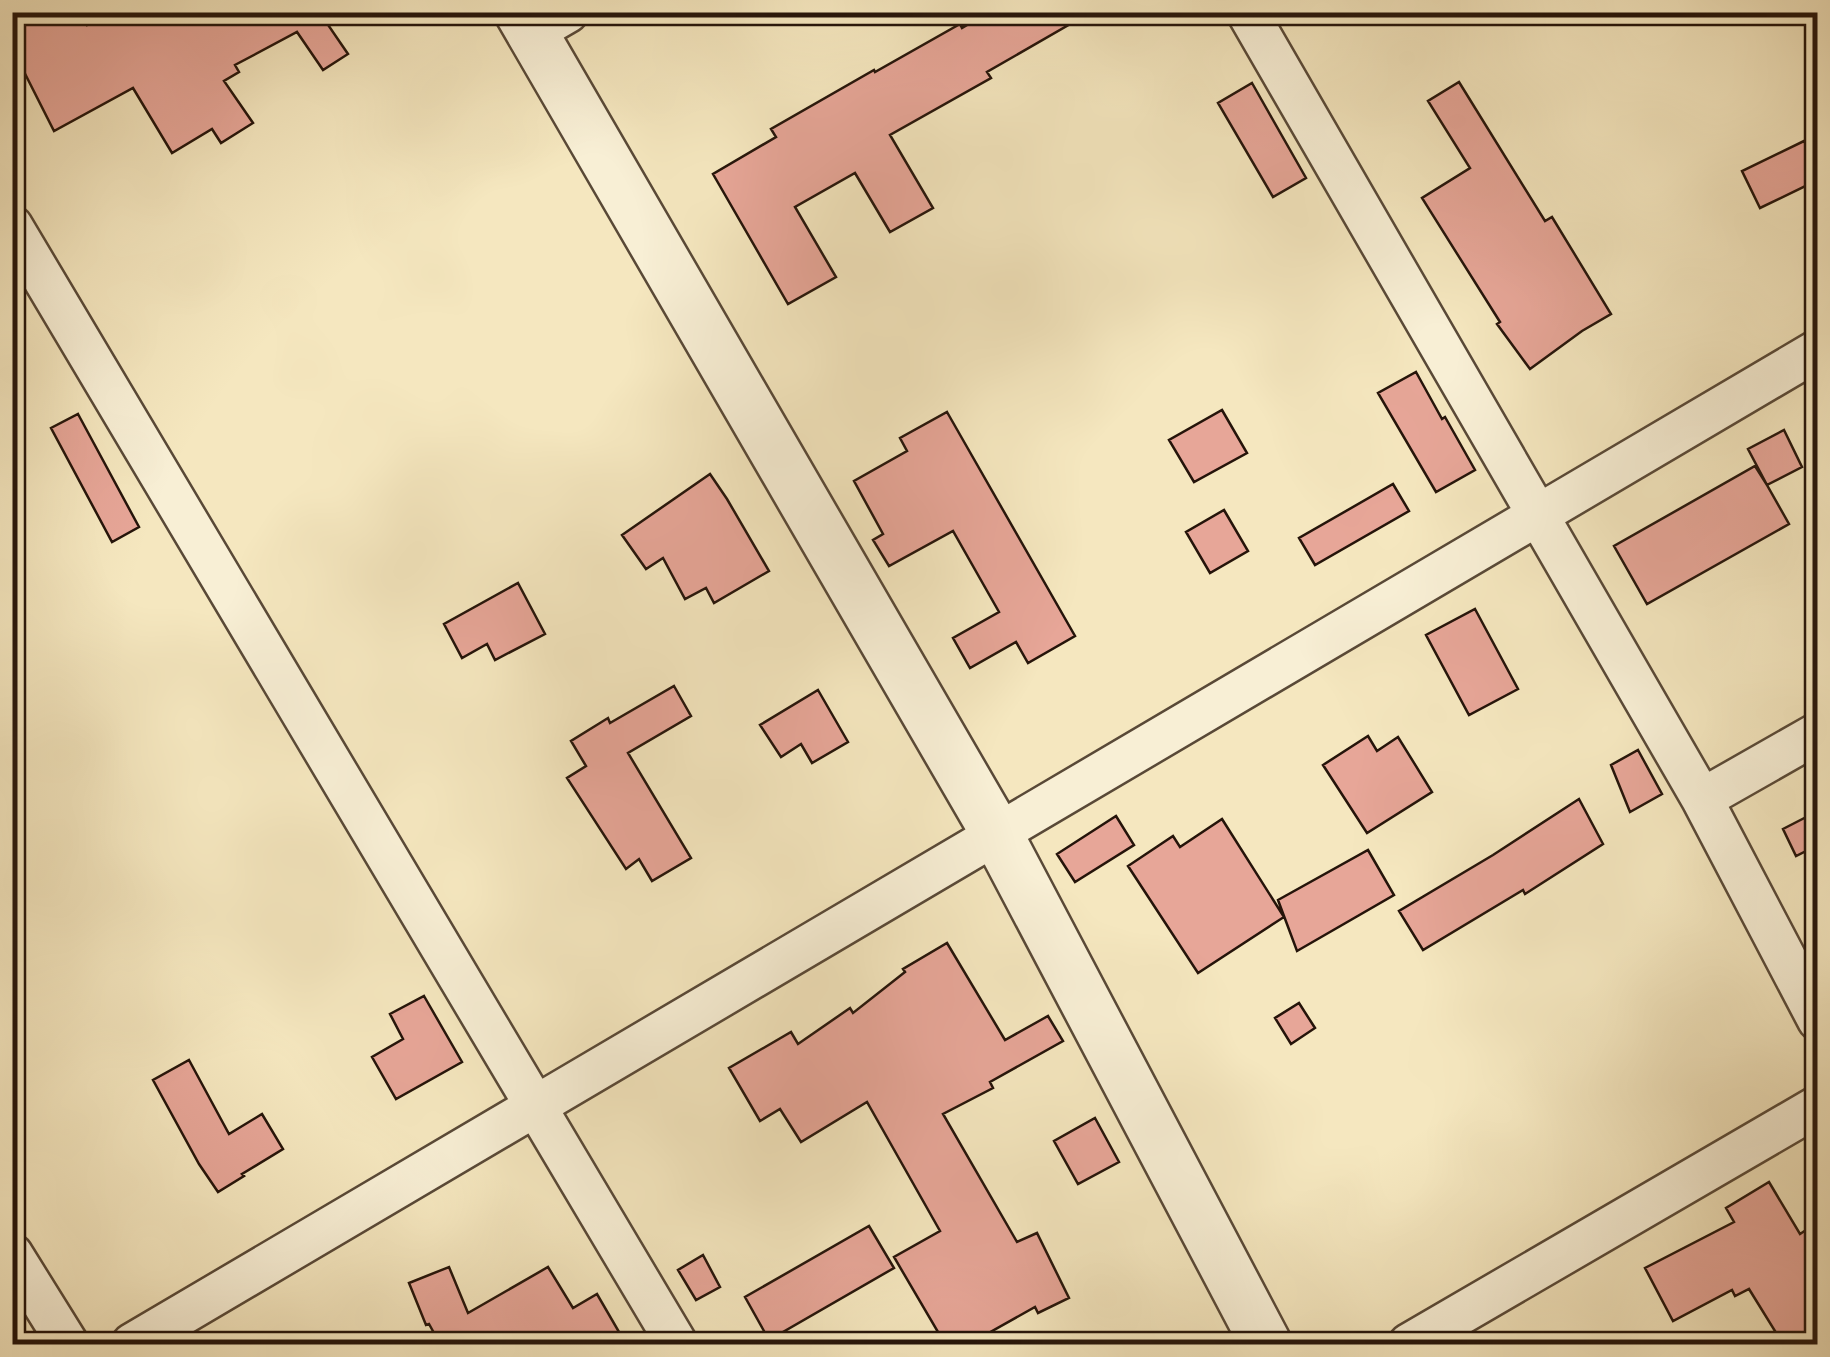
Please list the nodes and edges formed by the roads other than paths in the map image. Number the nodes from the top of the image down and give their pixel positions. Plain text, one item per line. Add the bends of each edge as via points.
1 (1247, 12) edge
2 (540, 19) edge
3 (12, 226) edge
4 (1818, 350) edge
5 (1538, 515) junction
6 (1818, 733) edge
7 (1702, 799) junction
8 (997, 834) junction
9 (1818, 1020) edge
10 (1818, 1106) edge
11 (538, 1107) junction
12 (12, 1254) edge
13 (68, 1344) edge
14 (132, 1344) edge
15 (677, 1344) edge
16 (1266, 1344) edge
17 (1410, 1344) edge

1 - 5 street
2 - 8 street
3 - 11 street
4 - 5 street
5 - 7 street
5 - 8 street
6 - 7 street
7 - 9 street
8 - 11 street
8 - 16 street
10 - 17 street
11 - 14 street
11 - 15 street
12 - 13 street

